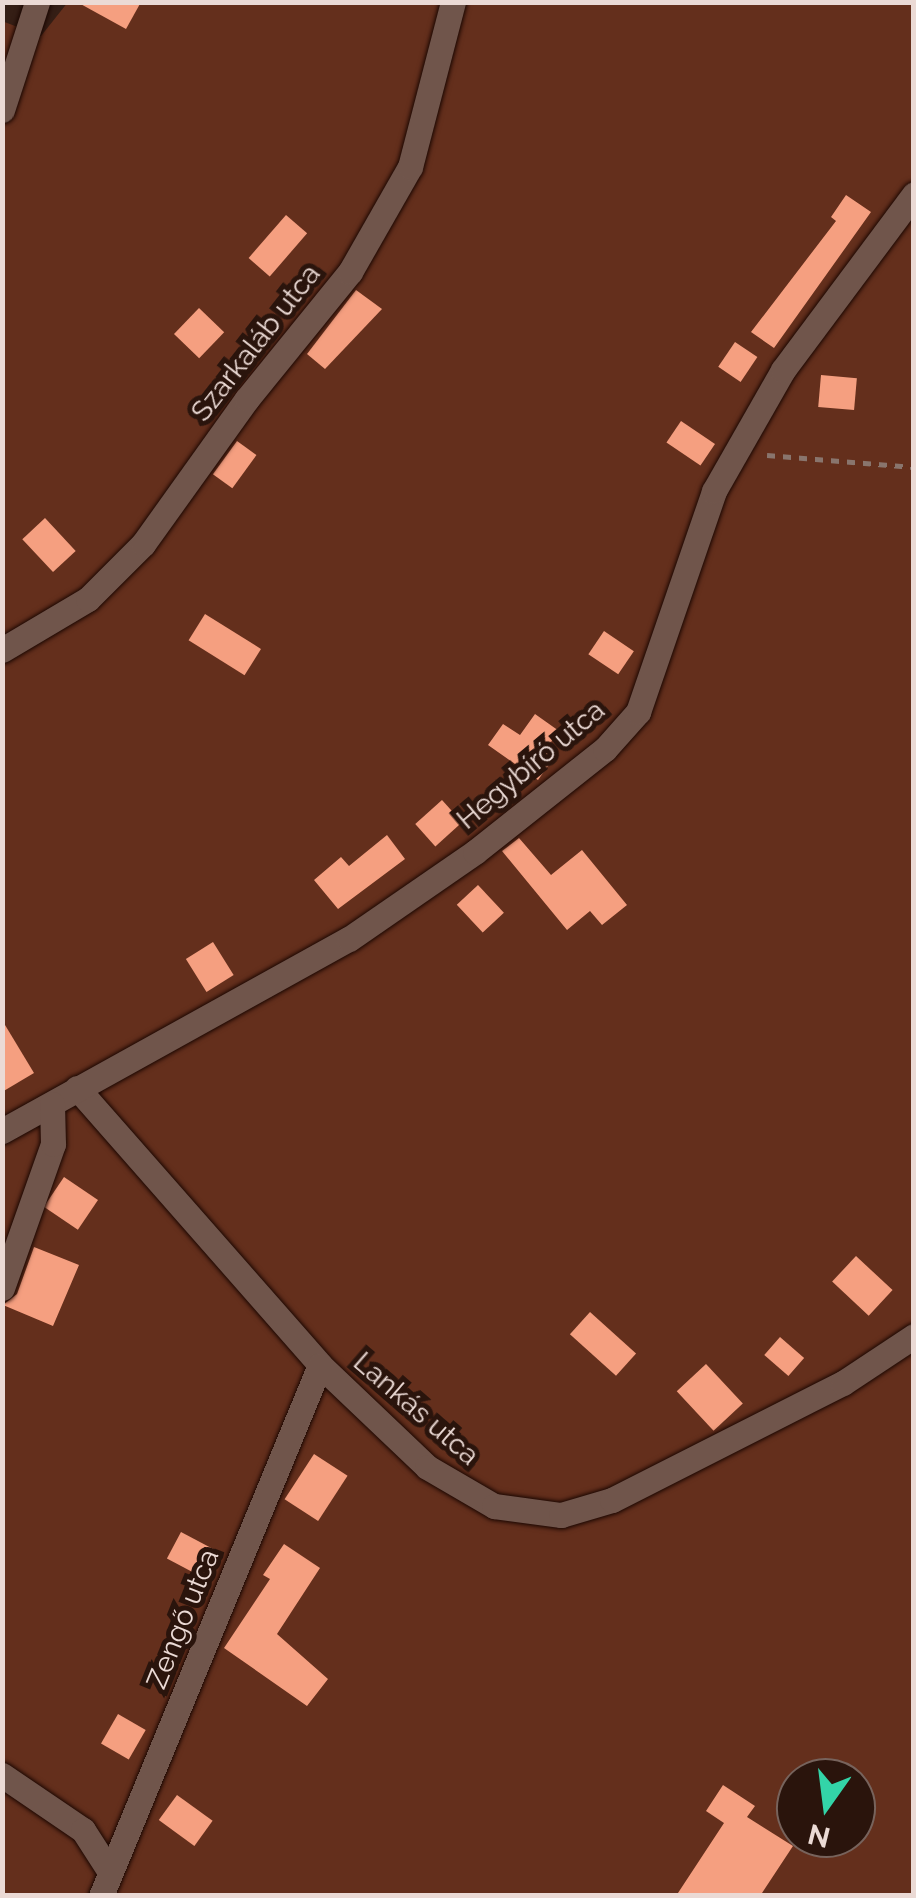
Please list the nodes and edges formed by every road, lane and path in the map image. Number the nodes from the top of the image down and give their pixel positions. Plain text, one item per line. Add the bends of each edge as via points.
1 (38, 2) edge
2 (453, 2) edge
3 (2, 110) edge
4 (914, 194) edge
5 (740, 447) junction
6 (914, 467) edge
7 (2, 650) edge
8 (77, 1088) junction
9 (52, 1104) junction
10 (2, 1131) edge
11 (2, 1288) edge
12 (914, 1336) edge
13 (320, 1365) junction
14 (2, 1775) edge
15 (106, 1884) edge

1 - 3 street
2 - 7 street, Szarkaláb utca via 410,168 350,272 246,399 143,544 88,599
4 - 5 street, Hegybíró utca via 783,370
5 - 6 path via 779,458
5 - 8 street, Hegybíró utca via 694,535 638,712 605,750 349,939
8 - 9 street, Hegybíró utca
8 - 13 street, Lankás utca
9 - 10 street, Hegybíró utca
9 - 11 street via 53,1144
12 - 13 street, Lankás utca via 843,1382 612,1500 561,1516 494,1506 456,1488
13 - 15 street, Zengő utca
14 - 15 street via 83,1830

